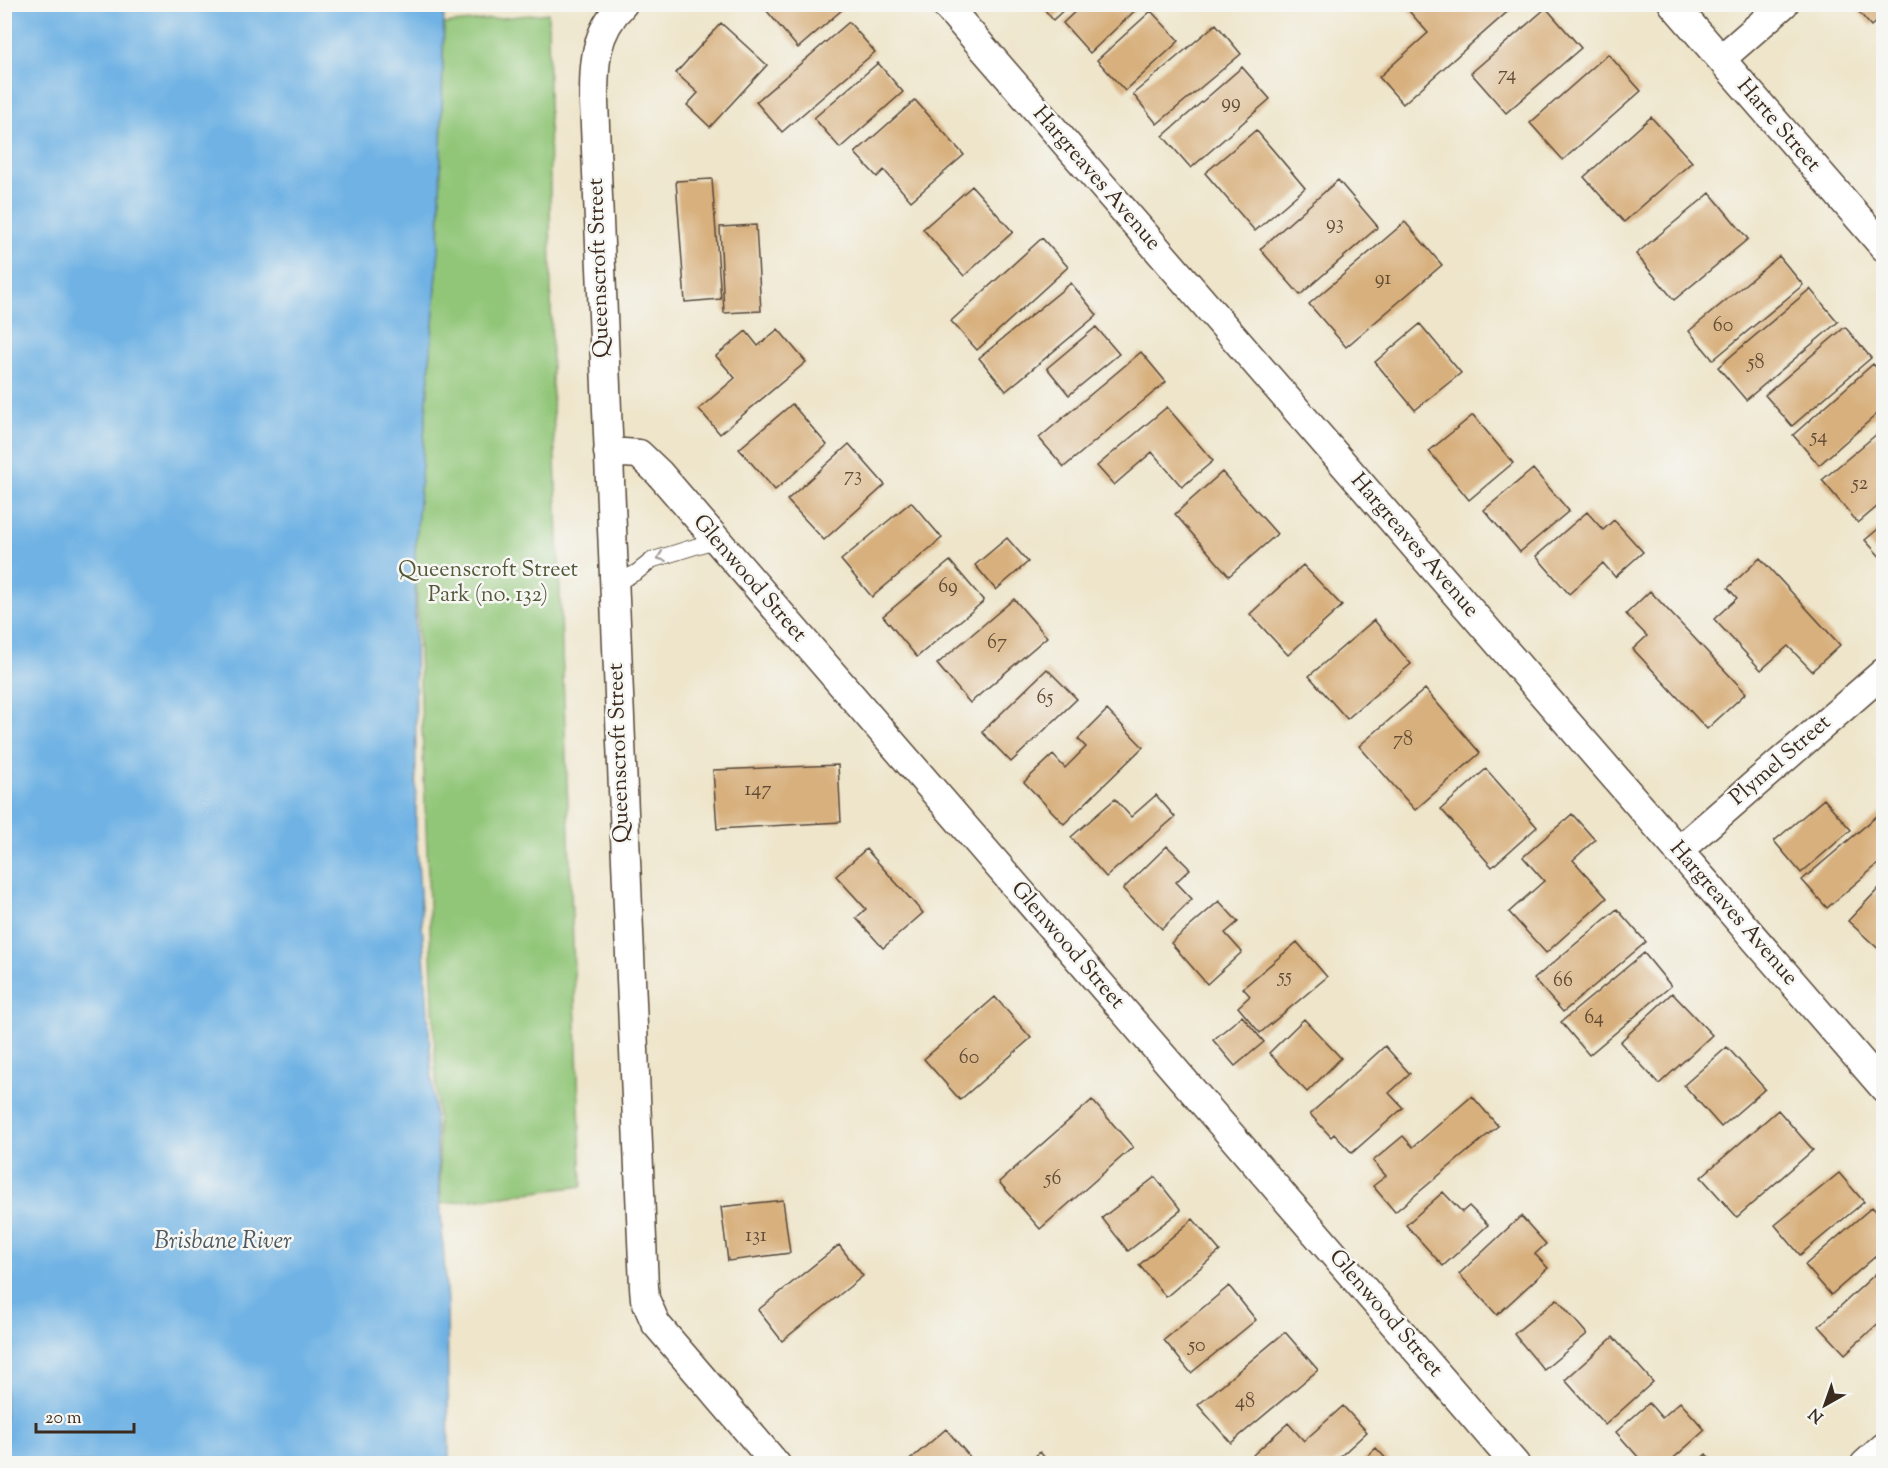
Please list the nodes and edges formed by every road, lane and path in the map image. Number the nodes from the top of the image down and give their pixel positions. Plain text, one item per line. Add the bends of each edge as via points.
1 (623, 4) edge
2 (945, 4) edge
3 (1673, 4) edge
4 (1784, 4) edge
5 (1720, 59) junction
6 (1884, 247) edge
7 (608, 452) junction
8 (716, 540) junction
9 (613, 585) junction
10 (1884, 672) edge
11 (1678, 851) junction
12 (1884, 1088) edge
13 (1884, 1448) edge
14 (776, 1464) edge
15 (1515, 1464) edge
16 (1865, 1464) edge

1 - 7 street, Queenscroft Street via 603,32 594,64
2 - 11 street, Hargreaves Avenue
3 - 5 street, Harte Street
4 - 5 street
5 - 6 street, Harte Street
7 - 8 street, Glenwood Street via 642,456
7 - 9 street, Queenscroft Street
8 -> 9 lane via 652,560
8 - 15 street, Glenwood Street
9 - 14 street, Queenscroft Street via 645,1299 656,1324
10 - 11 street, Plymel Street
11 - 12 street, Hargreaves Avenue
13 - 16 street

